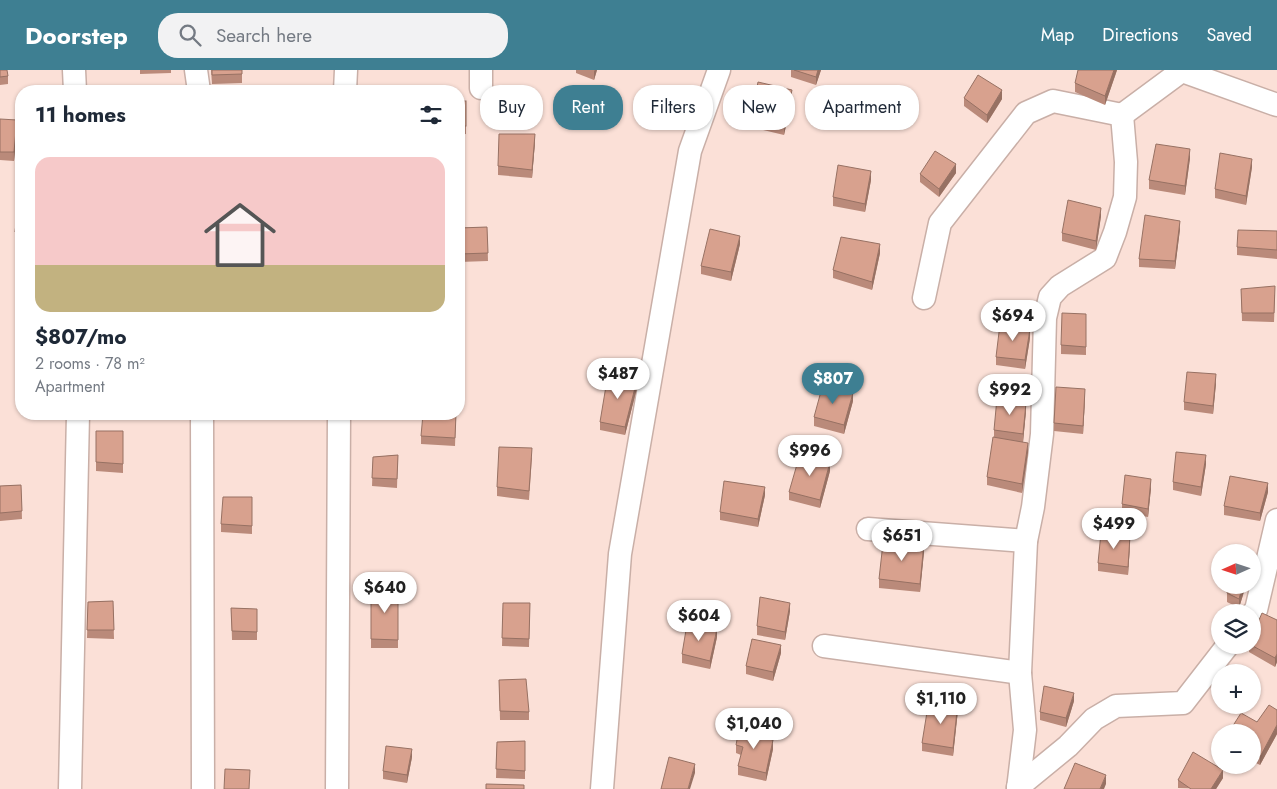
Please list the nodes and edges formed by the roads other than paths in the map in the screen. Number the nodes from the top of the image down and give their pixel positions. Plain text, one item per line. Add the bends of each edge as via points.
1 (74, 70) edge
2 (196, 70) edge
3 (346, 70) edge
4 (719, 70) edge
5 (1183, 70) edge
6 (75, 85) edge
7 (198, 85) edge
8 (345, 85) edge
9 (1277, 105) edge
10 (1122, 116) junction
11 (924, 298) dead end
12 (78, 420) edge
13 (202, 420) edge
14 (339, 420) edge
15 (1277, 520) edge
16 (868, 529) dead end
17 (1026, 541) junction
18 (1257, 604) edge
19 (824, 646) dead end
20 (1221, 654) edge
21 (1020, 673) junction
22 (1018, 788) edge
23 (70, 789) edge
24 (203, 789) edge
25 (337, 789) edge
26 (602, 789) edge

1 - 6 street
2 - 7 street
3 - 8 street
4 - 26 street via 690,151 620,554
5 - 9 street
5 - 10 street
10 - 11 street via 1053,101 1026,113 940,223
10 - 17 street via 1125,197 1105,258 1060,286 1050,297 1042,434
12 - 23 street
13 - 24 street
14 - 25 street
15 - 18 street
16 - 17 street
17 - 21 street
19 - 21 street
20 - 22 street via 1183,702 1116,706 1094,719 1068,746
21 - 22 street via 1025,730

